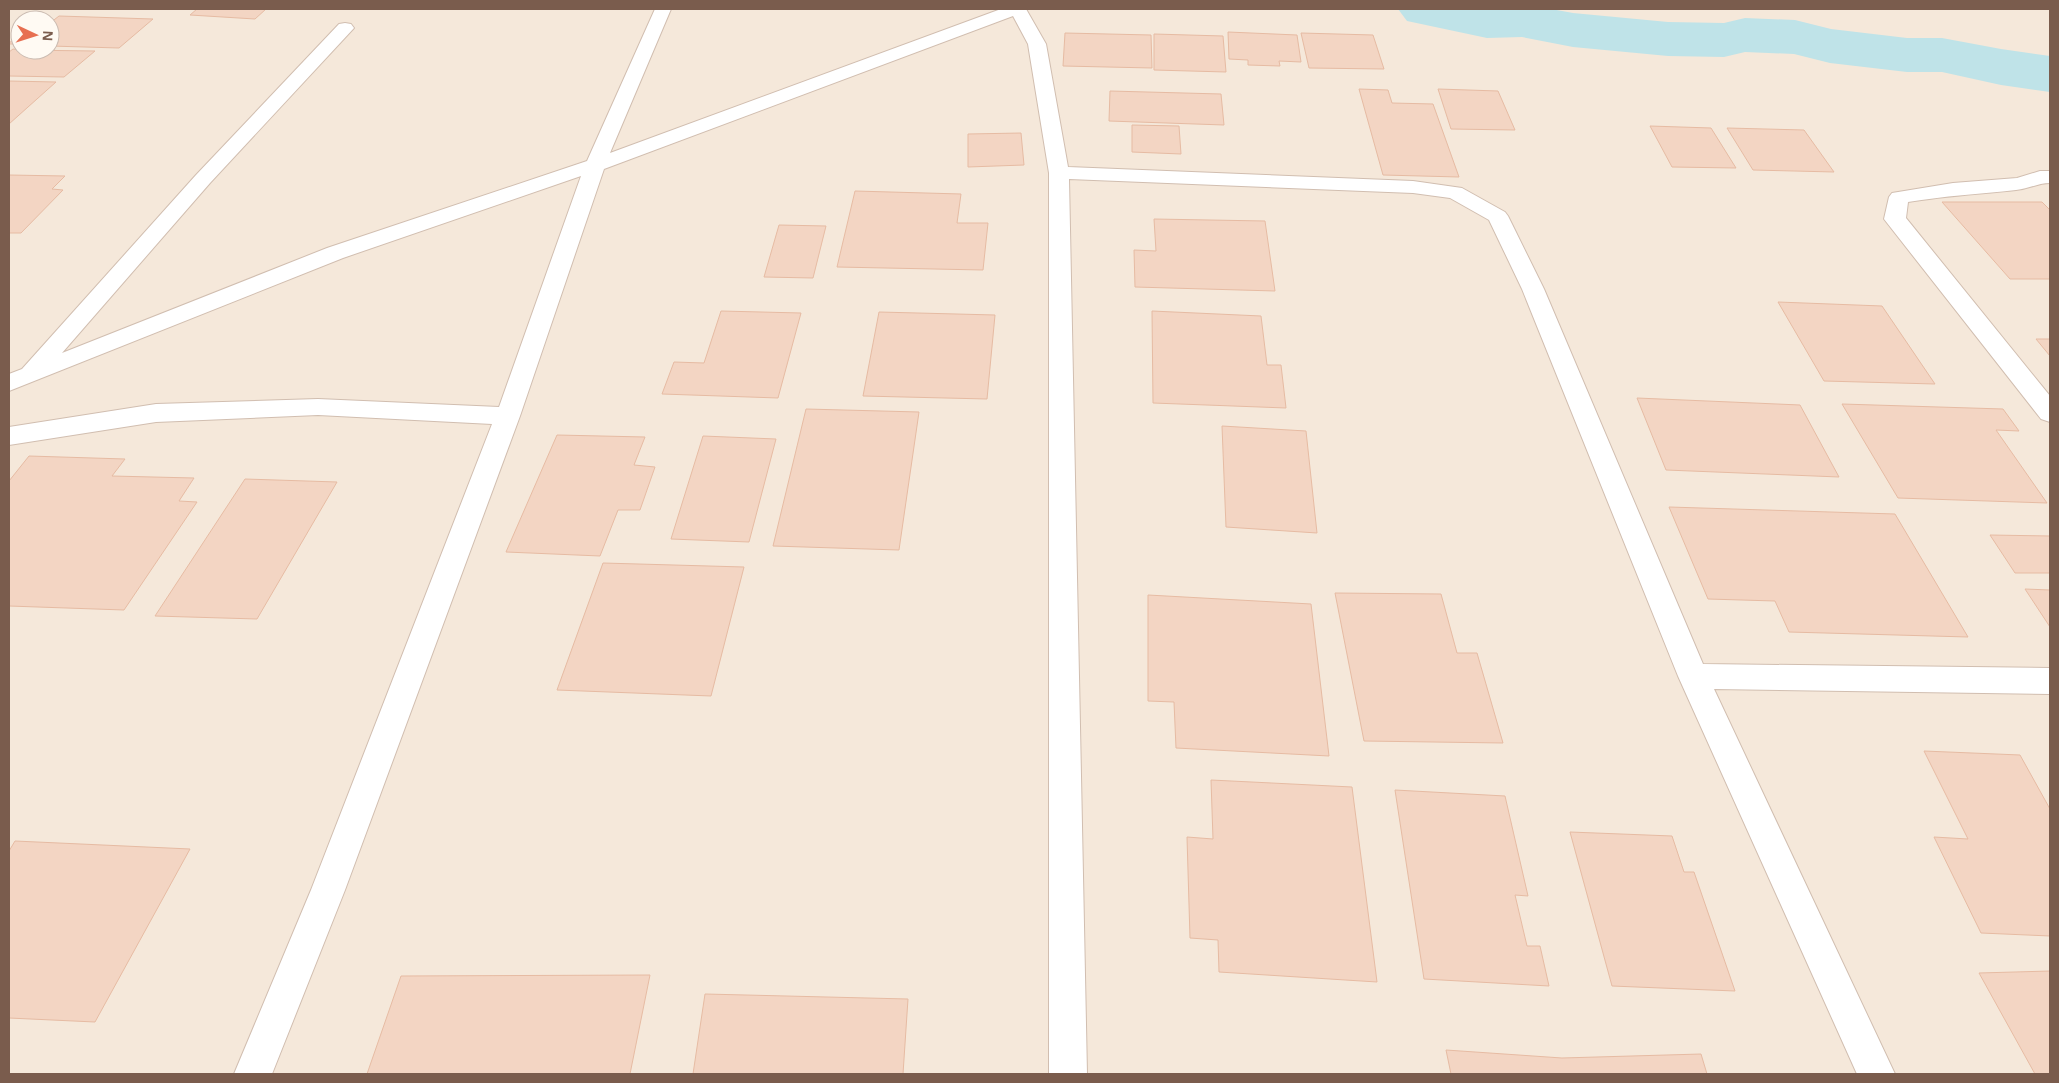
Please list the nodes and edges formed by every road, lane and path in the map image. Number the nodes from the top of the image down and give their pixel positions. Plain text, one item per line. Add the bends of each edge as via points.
1 (663, 9) edge
2 (1017, 9) edge
3 (345, 28) dead end
4 (595, 165) junction
5 (1059, 173) junction
6 (2050, 178) edge
7 (19, 379) edge
8 (9, 400) edge
9 (2050, 413) edge
10 (508, 416) junction
11 (9, 436) edge
12 (1693, 676) junction
13 (2050, 681) edge
14 (253, 1074) edge
15 (1068, 1074) edge
16 (1876, 1074) edge

1 - 4 street
2 - 4 street
2 - 5 street via 1037,44
3 - 7 street
4 - 7 street via 336,253
4 - 10 street
5 - 12 street via 1413,187 1454,192 1498,216 1533,289
5 - 15 street
6 - 9 street via 1899,197 1895,219
7 - 8 street
10 - 11 street via 318,407 156,413
10 - 14 street via 328,890
12 - 13 street
12 - 16 street

